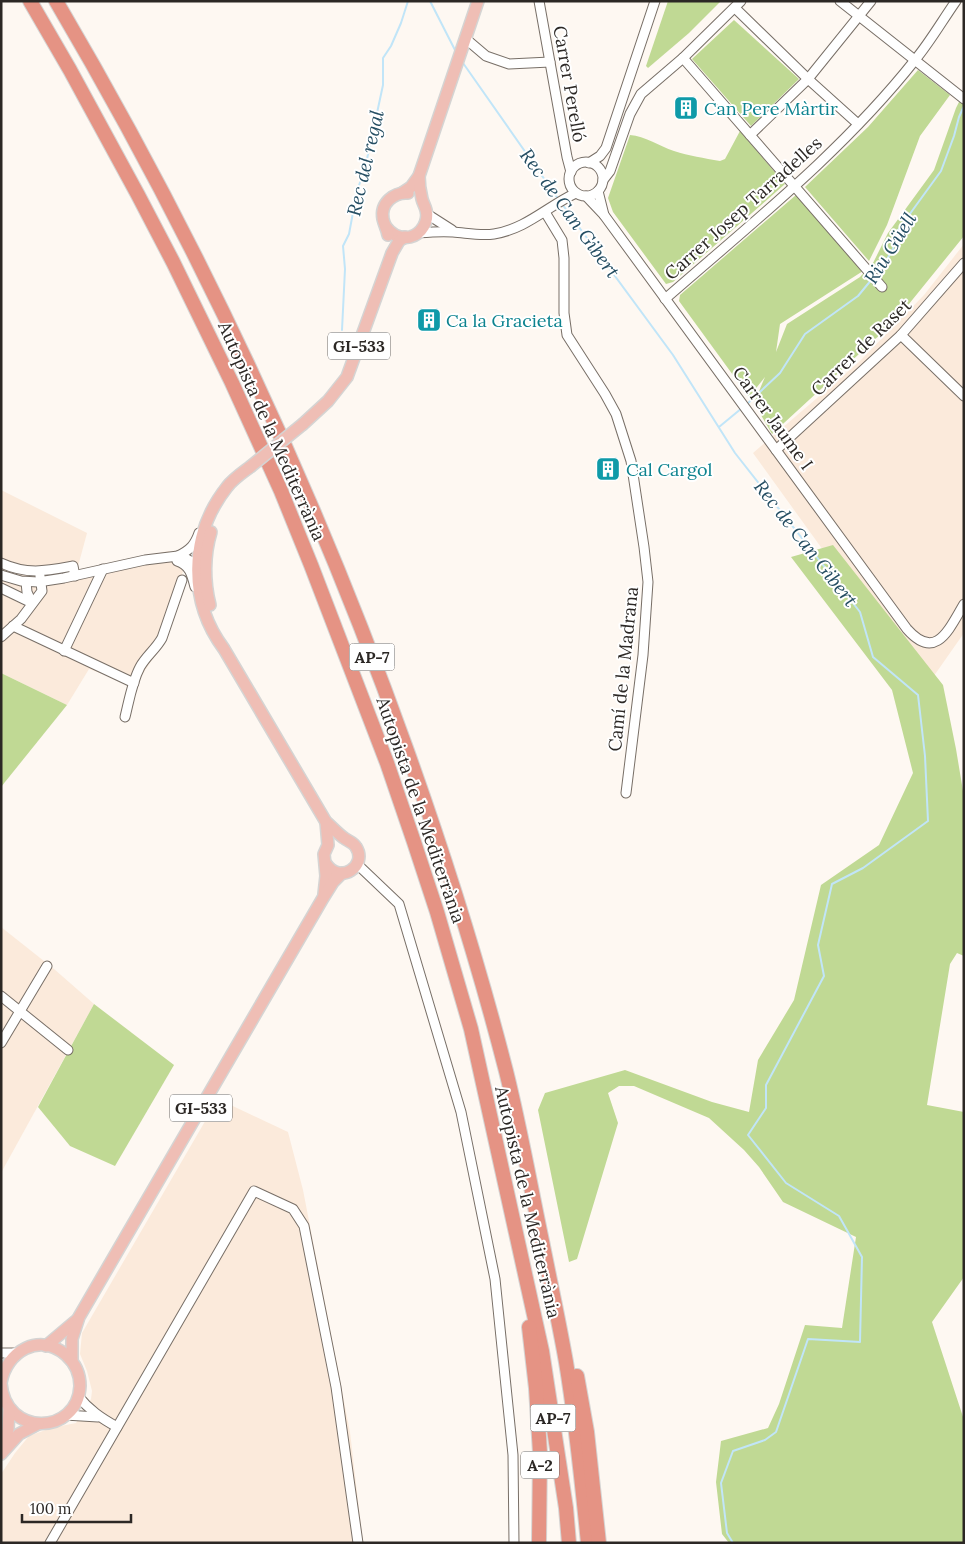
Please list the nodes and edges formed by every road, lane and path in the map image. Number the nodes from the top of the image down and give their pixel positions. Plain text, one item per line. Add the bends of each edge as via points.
1 (30, 1) edge
2 (56, 1) edge
3 (478, 1) edge
4 (539, 1) edge
5 (655, 1) edge
6 (840, 1) edge
7 (871, 1) edge
8 (956, 1) edge
9 (738, 5) edge
10 (860, 17) junction
11 (464, 44) junction
12 (683, 58) junction
13 (915, 60) junction
14 (550, 62) junction
15 (808, 79) junction
16 (964, 99) edge
17 (858, 124) junction
18 (750, 135) junction
19 (589, 163) junction
20 (571, 172) junction
21 (419, 176) junction
22 (603, 180) junction
23 (795, 186) junction
24 (573, 190) junction
25 (598, 191) junction
26 (402, 193) junction
27 (586, 196) junction
28 (422, 201) junction
29 (547, 210) junction
30 (427, 214) junction
31 (604, 215) junction
32 (386, 228) junction
33 (454, 232) junction
34 (418, 233) junction
35 (405, 237) junction
36 (392, 254) junction
37 (964, 263) edge
38 (882, 287) dead end
39 (665, 299) junction
40 (901, 335) junction
41 (964, 396) edge
42 (776, 450) junction
43 (246, 470) junction
44 (228, 486) junction
45 (178, 556) junction
46 (168, 557) junction
47 (1, 563) edge
48 (198, 566) junction
49 (102, 569) junction
50 (1, 575) edge
51 (75, 576) junction
52 (182, 580) dead end
53 (41, 581) junction
54 (26, 582) junction
55 (1, 588) edge
56 (32, 603) junction
57 (964, 604) edge
58 (212, 613) junction
59 (13, 626) junction
60 (210, 628) junction
61 (1, 637) edge
62 (224, 649) junction
63 (64, 651) junction
64 (134, 682) junction
65 (126, 718) dead end
66 (626, 793) dead end
67 (326, 822) junction
68 (346, 839) junction
69 (328, 845) junction
70 (326, 864) junction
71 (357, 864) junction
72 (342, 874) junction
73 (323, 898) junction
74 (47, 966) dead end
75 (1, 996) edge
76 (20, 1011) junction
77 (1, 1043) edge
78 (68, 1050) dead end
79 (530, 1294) junction
80 (79, 1318) junction
81 (46, 1346) junction
82 (17, 1353) junction
83 (1, 1354) edge
84 (566, 1358) junction
85 (72, 1361) junction
86 (2, 1378) edge
87 (78, 1396) junction
88 (9, 1408) junction
89 (64, 1415) junction
90 (98, 1417) junction
91 (38, 1424) junction
92 (117, 1427) junction
93 (2, 1453) edge
94 (50, 1543) edge
95 (358, 1543) edge
96 (514, 1543) edge
97 (539, 1543) edge
98 (569, 1543) edge
99 (588, 1543) edge
100 (599, 1543) edge

1 - 79 highway, Autopista de la Mediterrània / AP-7 via 120,160 208,333 280,491 351,666 414,842 471,1029
2 - 84 highway, Autopista de la Mediterrània / AP-7 via 141,151 229,323 304,487 393,712 480,974 517,1120
3 - 11 main road
4 - 14 street, Carrer Perelló
5 - 19 street via 606,148
6 - 10 street
7 - 10 street
8 - 13 street, Carrer Josep Tarradelles
9 - 12 street
9 - 15 street
10 - 13 street
10 - 15 street
11 - 14 street via 508,64
11 - 21 main road
12 - 18 street
12 - 22 street via 641,94 630,114 610,171
13 - 16 street
13 - 17 street, Carrer Josep Tarradelles
14 - 20 street, Carrer Perelló
15 - 17 street
15 - 18 street
17 - 23 street, Carrer Josep Tarradelles
18 - 23 street
19 - 20 street via 580,164
19 - 22 street via 600,170
20 - 24 street via 569,178
21 - 26 main road
21 - 28 main road
22 - 25 street
23 - 38 street
23 - 39 street, Carrer Josep Tarradelles
24 - 27 street
24 - 29 street
25 - 27 street
25 - 31 street, Carrer Jaume I
26 - 28 main road
26 - 32 main road via 384,206
27 - 31 street, Carrer Jaume I
28 - 30 main road
29 - 33 street via 519,227 501,233
29 - 66 street, Camí de la Madrana via 562,240 564,313 568,335 616,414 631,461 644,547 648,582 643,655
30 - 33 street
30 - 34 main road via 426,222
31 - 39 street, Carrer Jaume I
32 - 35 main road via 396,236
32 - 36 main road
33 - 34 street
34 - 35 main road
35 - 36 main road, GI-533
36 - 43 main road, GI-533, bridge via 347,377 328,401
37 - 40 street, Carrer de Raset
39 - 42 street, Carrer Jaume I
40 - 41 street
40 - 42 street, Carrer de Raset
42 - 57 street, Carrer Jaume I via 916,639 932,643 941,639
43 - 44 main road, GI-533
43 - 58 main road, GI-533 via 222,504 210,537 206,572
44 - 45 street via 217,495 207,512 193,547
44 - 48 main road, GI-533 via 208,519
45 - 46 street
45 - 48 street
46 - 49 street
46 - 60 street via 188,566 200,610
47 - 53 street via 23,570
48 - 58 street via 206,604
48 - 60 main road, GI-533 via 199,591
49 - 51 street
49 - 63 street
50 - 54 street
51 - 53 street
51 - 53 street via 73,566
52 - 64 street via 162,638
53 - 54 street
53 - 56 street
54 - 56 street
55 - 56 street
56 - 59 street
58 - 62 main road, GI-533
59 - 61 street
59 - 63 street
60 - 62 main road, GI-533
62 - 67 main road, GI-533
63 - 64 street
64 - 65 street
67 - 68 main road, GI-533
67 - 69 main road, GI-533
68 - 69 main road
68 - 71 main road, GI-533 via 356,847 359,855
69 - 70 main road, GI-533 via 324,854
70 - 72 main road via 332,871
70 - 73 main road, GI-533
71 - 72 main road, GI-533
71 - 96 street via 399,904 461,1112 495,1279 513,1455
72 - 73 main road, GI-533
73 - 80 main road, GI-533
74 - 76 street
75 - 76 street
76 - 77 street
76 - 78 street
79 - 97 highway, A-2 via 540,1453
79 - 98 highway, Autopista de la Mediterrània / AP-7 via 542,1351
80 - 81 main road, GI-533
80 - 85 main road, GI-533 via 72,1339
81 - 82 main road via 26,1348
81 - 85 main road via 65,1354
82 - 83 street
82 - 86 main road via 6,1366
84 - 99 highway, Autopista de la Mediterrània / AP-7
84 - 100 highway via 578,1376
85 - 87 main road, GI-533 via 80,1382
86 - 88 main road via 4,1400
87 - 89 main road
87 - 90 street
88 - 91 main road via 17,1416
88 - 93 main road
89 - 90 street
89 - 91 main road via 49,1423
90 - 92 street
91 - 93 main road via 19,1434
92 - 94 street
92 - 95 street via 254,1191 293,1209 304,1226 336,1387

